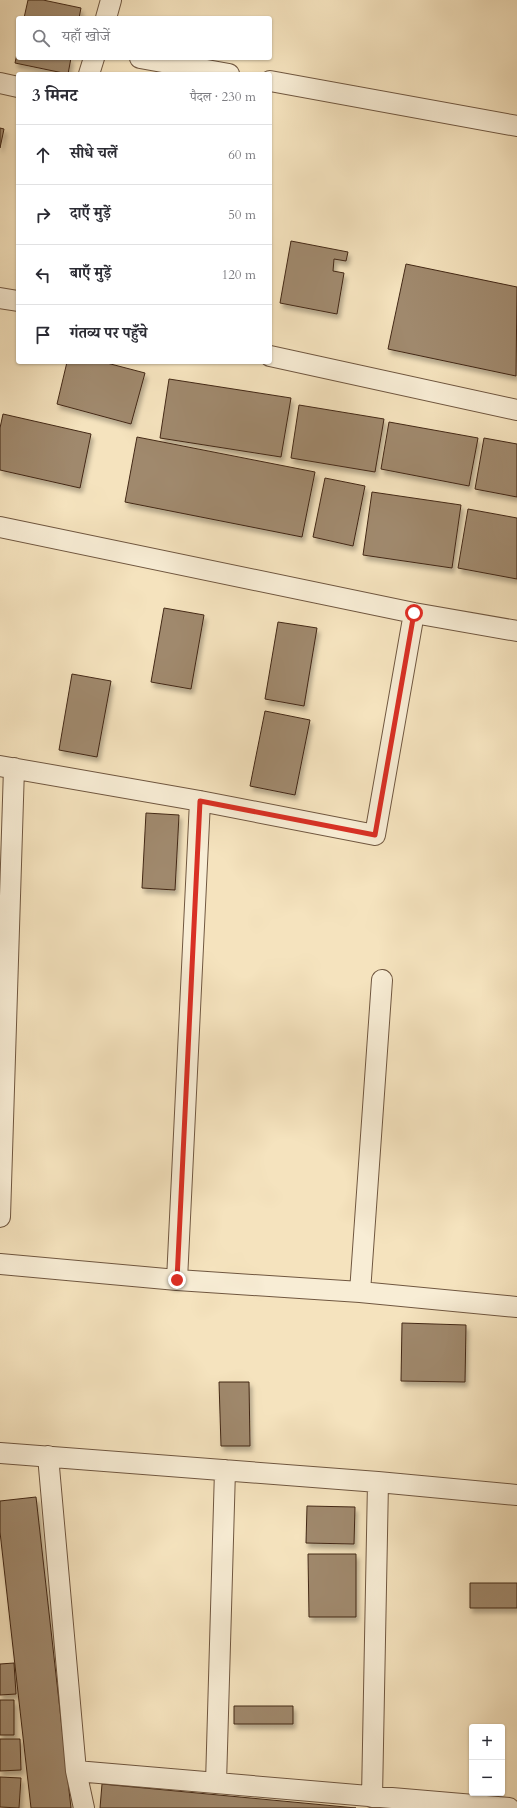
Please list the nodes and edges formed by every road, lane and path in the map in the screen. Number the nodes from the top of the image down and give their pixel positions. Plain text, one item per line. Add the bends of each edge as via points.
1 (112, 0) edge
2 (107, 16) edge
3 (93, 60) edge
4 (151, 60) edge
5 (90, 72) edge
6 (218, 72) edge
7 (272, 81) edge
8 (0, 83) edge
9 (16, 86) edge
10 (517, 126) edge
11 (0, 298) edge
12 (16, 301) edge
13 (272, 356) edge
14 (517, 410) edge
15 (0, 527) edge
16 (414, 613) junction
17 (517, 631) edge
18 (7, 767) edge
19 (200, 801) junction
20 (382, 980) dead end
21 (0, 1216) edge
22 (0, 1264) edge
23 (177, 1280) junction
24 (360, 1292) junction
25 (517, 1308) edge
26 (0, 1453) edge
27 (48, 1456) junction
28 (225, 1470) junction
29 (378, 1482) junction
30 (517, 1495) edge
31 (76, 1770) junction
32 (216, 1783) junction
33 (372, 1797) junction
34 (84, 1808) edge
35 (509, 1808) edge

1 - 2 street
3 - 5 street
4 - 6 street
7 - 10 street
8 - 9 street
11 - 12 street
13 - 14 street
15 - 16 street
16 - 17 street
16 - 19 street via 375,835
18 - 19 street
18 - 21 street
19 - 23 street
20 - 24 street
22 - 23 street
23 - 24 street
24 - 25 street
26 - 27 street
27 - 28 street
27 - 31 street
28 - 29 street
28 - 32 street
29 - 30 street
29 - 33 street
31 - 32 street
31 - 34 street
32 - 33 street
33 - 35 street

